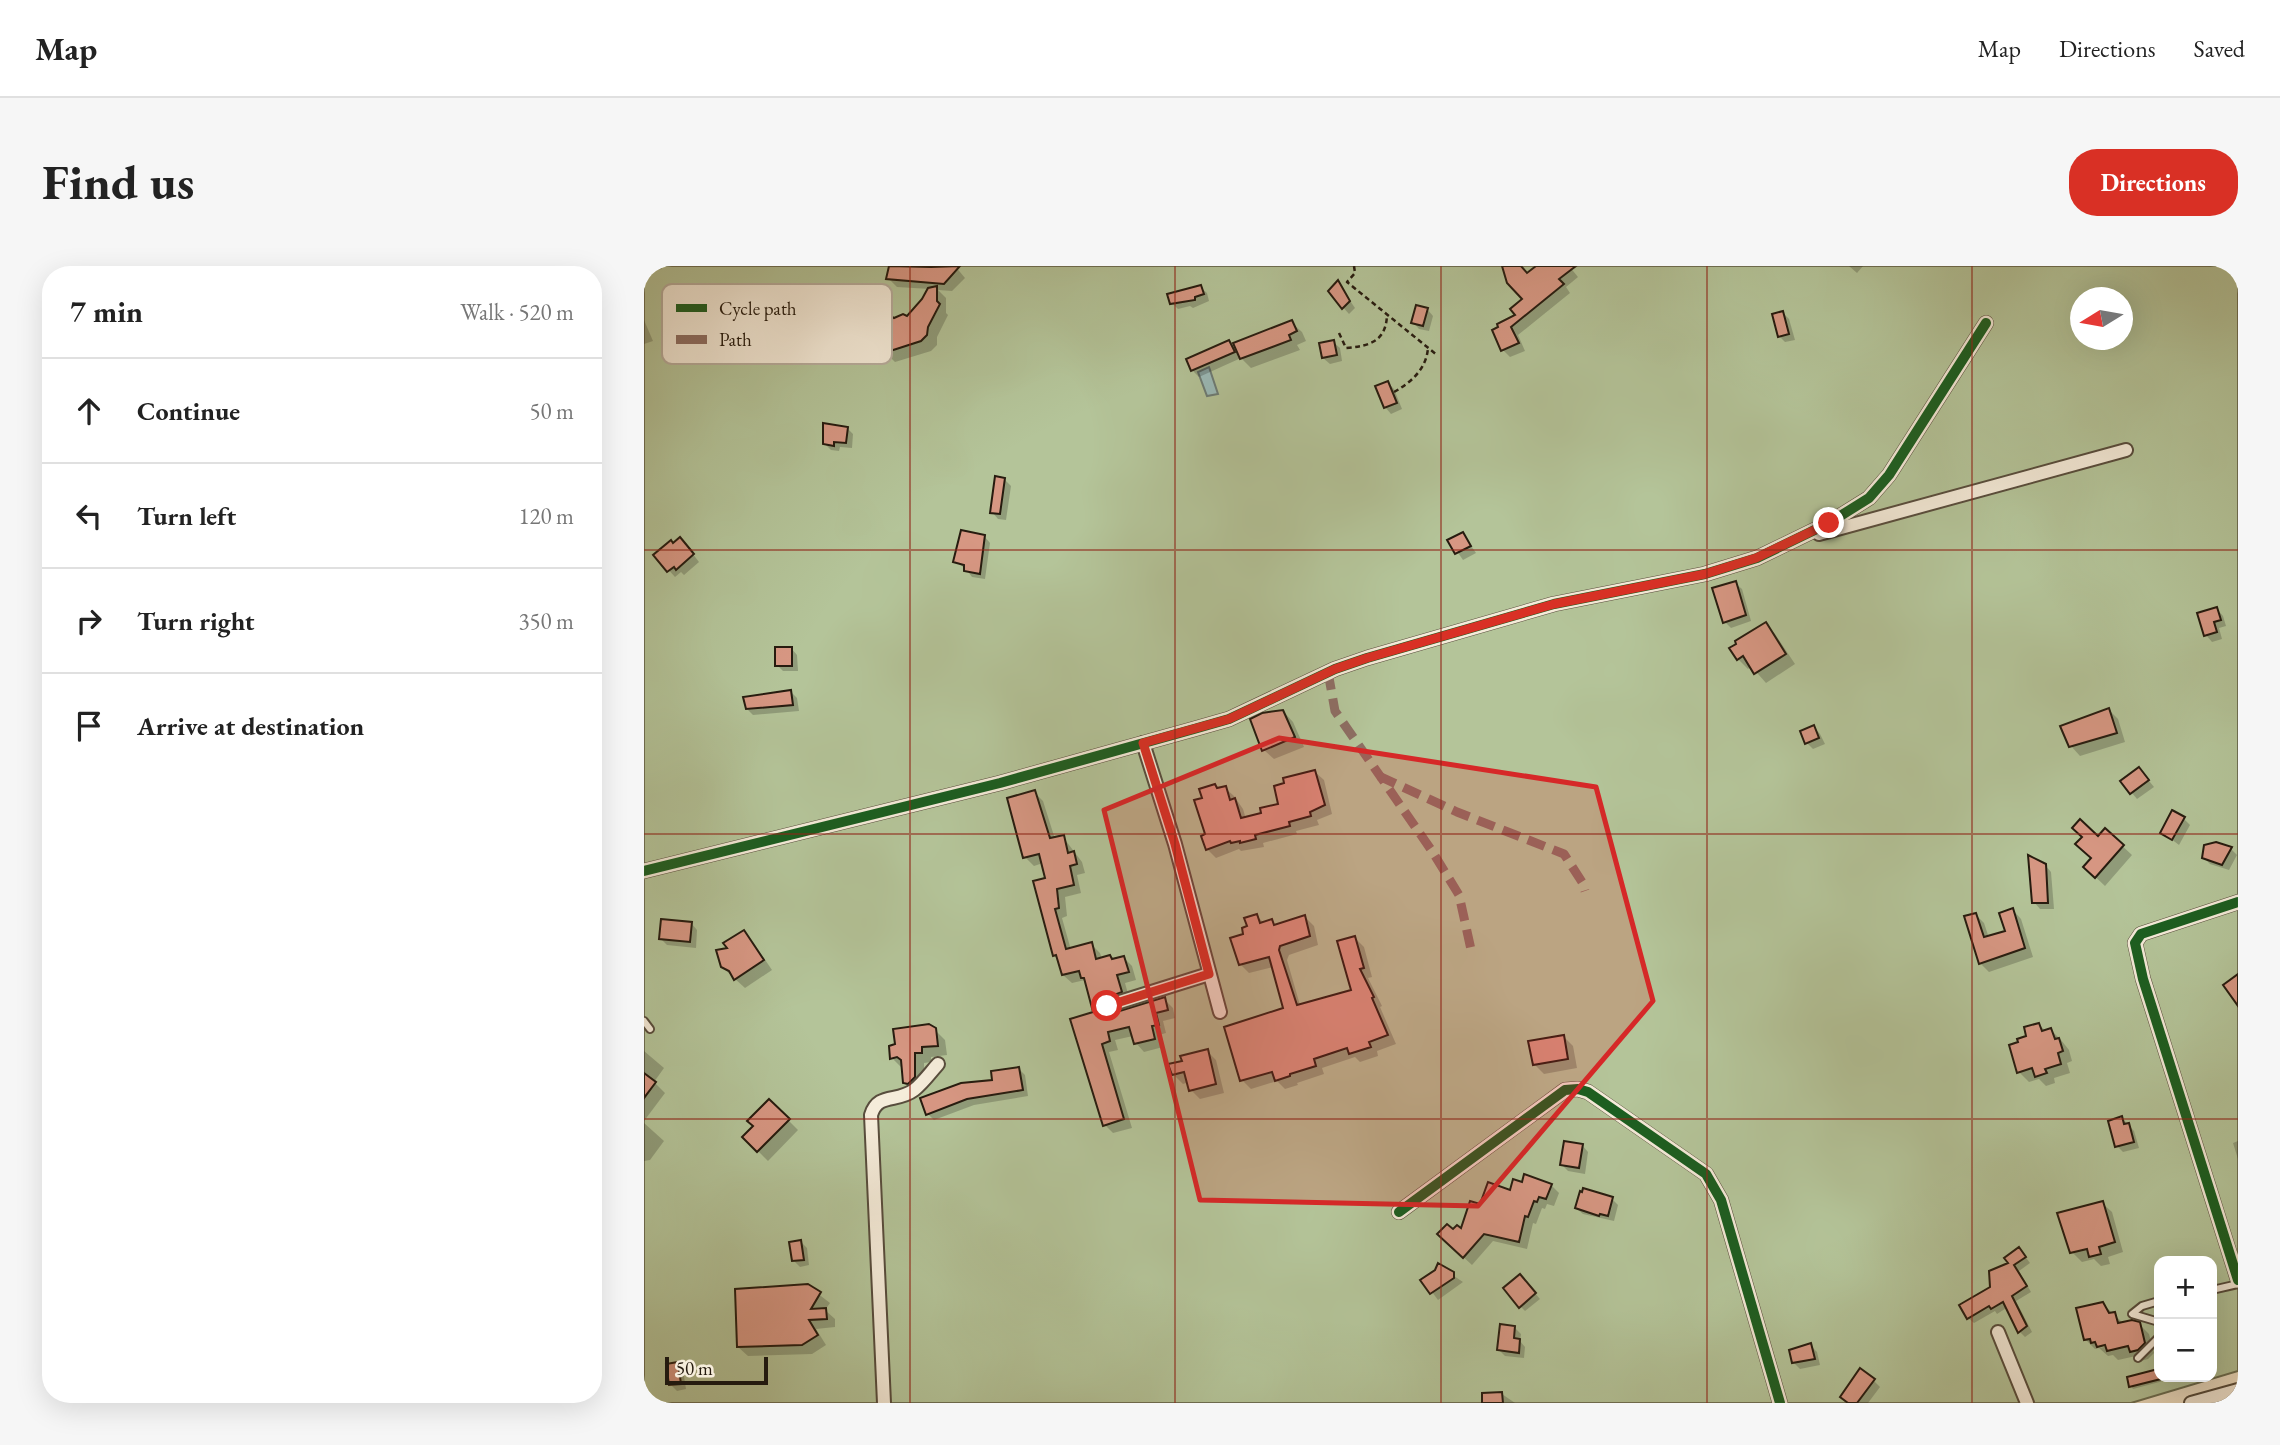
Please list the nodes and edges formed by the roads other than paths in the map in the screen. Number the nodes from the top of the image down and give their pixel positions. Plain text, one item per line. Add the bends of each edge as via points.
1 (1986, 323) dead end
2 (2126, 450) dead end
3 (1787, 543) junction
4 (1143, 743) junction
5 (644, 872) edge
6 (2238, 902) edge
7 (1209, 974) junction
8 (1107, 1006) dead end
9 (1220, 1012) dead end
10 (644, 1021) edge
11 (650, 1029) dead end
12 (938, 1064) dead end
13 (1399, 1212) dead end
14 (2238, 1282) edge
15 (2217, 1288) edge
16 (2154, 1302) edge
17 (2154, 1321) edge
18 (1998, 1332) dead end
19 (2154, 1342) edge
20 (2138, 1358) dead end
21 (2238, 1390) edge
22 (884, 1403) edge
23 (1780, 1403) edge
24 (2027, 1403) edge
25 (2191, 1403) edge

1 - 3 street via 1874,493 1829,523
2 - 3 street
3 - 4 street via 1705,574 1554,604 1367,658 1229,719
4 - 5 street
4 - 7 street
6 - 14 street via 2141,934 2135,943
7 - 8 street
7 - 9 street
10 - 11 lane
12 - 22 street via 913,1091 881,1100 871,1115
13 - 23 street via 1565,1090 1588,1092 1706,1174 1714,1186
14 - 15 lane
16 - 17 lane via 2132,1314
18 - 24 street
19 - 20 lane
21 - 25 street

